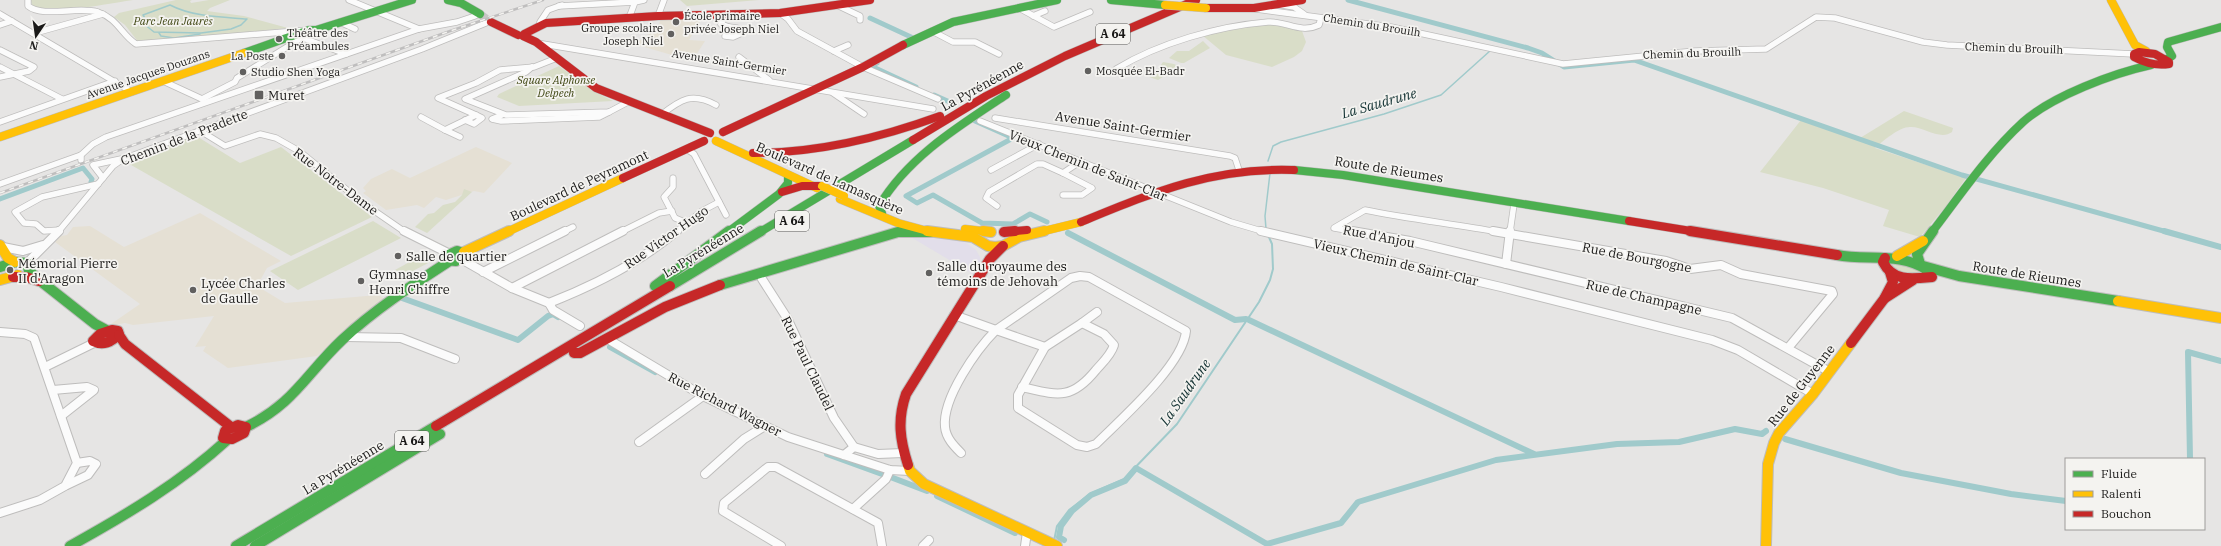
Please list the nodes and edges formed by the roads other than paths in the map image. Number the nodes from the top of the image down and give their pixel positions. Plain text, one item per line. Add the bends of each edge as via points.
1 (28, 0) edge
2 (349, 0) edge
3 (407, 0) edge
4 (412, 0) edge
5 (448, 0) edge
6 (577, 0) edge
7 (644, 0) edge
8 (664, 0) edge
9 (870, 0) edge
10 (1057, 0) edge
11 (1111, 0) edge
12 (1196, 0) edge
13 (2111, 0) edge
14 (582, 2) edge
15 (635, 2) junction
16 (1297, 3) edge
17 (1207, 4) edge
18 (559, 6) junction
19 (839, 6) junction
20 (1019, 8) junction
21 (1282, 8) junction
22 (376, 10) junction
23 (1045, 11) dead end
24 (1090, 12) dead end
25 (780, 13) junction
26 (0, 14) edge
27 (103, 14) junction
28 (478, 15) joint
29 (658, 16) junction
30 (725, 16) junction
31 (1034, 16) junction
32 (1308, 16) junction
33 (628, 18) junction
34 (1321, 18) junction
35 (860, 20) dead end
36 (12, 21) junction
37 (340, 22) junction
38 (489, 22) joint
39 (543, 24) junction
40 (0, 25) edge
41 (729, 27) dead end
42 (2221, 27) edge
43 (355, 29) dead end
44 (419, 29) junction
45 (932, 31) junction
46 (35, 33) junction
47 (308, 33) junction
48 (521, 35) junction
49 (848, 45) dead end
50 (547, 47) junction
51 (0, 50) edge
52 (834, 51) junction
53 (346, 54) junction
54 (999, 54) dead end
55 (2139, 55) junction
56 (739, 57) dead end
57 (2168, 57) junction
58 (557, 58) junction
59 (0, 67) edge
60 (532, 67) junction
61 (863, 67) junction
62 (1116, 69) dead end
63 (15, 73) junction
64 (0, 77) edge
65 (115, 81) junction
66 (163, 81) junction
67 (768, 81) junction
68 (235, 82) junction
69 (247, 88) junction
70 (814, 88) junction
71 (1011, 90) junction
72 (829, 91) junction
73 (132, 92) junction
74 (986, 96) junction
75 (938, 98) dead end
76 (62, 99) junction
77 (202, 102) junction
78 (628, 102) junction
79 (716, 105) dead end
80 (933, 109) dead end
81 (609, 112) junction
82 (864, 114) dead end
83 (502, 115) junction
84 (661, 115) junction
85 (421, 117) dead end
86 (479, 117) junction
87 (995, 118) dead end
88 (492, 119) junction
89 (980, 121) dead end
90 (0, 122) edge
91 (199, 130) junction
92 (445, 130) junction
93 (724, 135) junction
94 (0, 137) edge
95 (460, 137) dead end
96 (705, 137) junction
97 (716, 142) junction
98 (1038, 144) junction
99 (688, 150) junction
100 (753, 153) junction
101 (123, 159) junction
102 (1081, 161) junction
103 (991, 170) dead end
104 (1238, 170) junction
105 (1063, 173) junction
106 (788, 175) junction
107 (103, 178) junction
108 (673, 178) dead end
109 (0, 184) edge
110 (98, 184) junction
111 (809, 184) junction
112 (820, 187) junction
113 (1154, 192) junction
114 (779, 194) junction
115 (1063, 196) dead end
116 (842, 197) junction
117 (719, 202) junction
118 (1514, 204) junction
119 (997, 206) dead end
120 (672, 211) junction
121 (882, 213) junction
122 (726, 215) dead end
123 (1086, 220) junction
124 (687, 223) junction
125 (573, 227) dead end
126 (60, 230) junction
127 (932, 232) junction
128 (990, 232) junction
129 (1004, 232) junction
130 (1694, 232) junction
131 (1509, 234) junction
132 (1923, 241) junction
133 (47, 243) junction
134 (984, 243) junction
135 (1006, 244) junction
136 (1, 247) edge
137 (462, 256) junction
138 (1897, 256) junction
139 (448, 258) junction
140 (1885, 258) junction
141 (22, 264) junction
142 (1506, 264) junction
143 (1922, 265) junction
144 (0, 266) edge
145 (985, 267) junction
146 (1888, 271) junction
147 (483, 272) junction
148 (1927, 277) junction
149 (762, 279) dead end
150 (4, 280) edge
151 (1913, 280) junction
152 (43, 283) junction
153 (512, 288) junction
154 (1884, 299) junction
155 (549, 303) junction
156 (2128, 303) junction
157 (1097, 312) dead end
158 (954, 315) junction
159 (2221, 318) edge
160 (1082, 323) junction
161 (96, 324) junction
162 (580, 326) dead end
163 (996, 330) junction
164 (108, 331) junction
165 (0, 332) edge
166 (119, 335) junction
167 (587, 335) junction
168 (347, 337) junction
169 (95, 340) junction
170 (108, 342) junction
171 (611, 342) dead end
172 (125, 344) junction
173 (1045, 347) junction
174 (1788, 348) junction
175 (574, 353) junction
176 (455, 359) dead end
177 (45, 367) junction
178 (1830, 372) junction
179 (1022, 387) junction
180 (53, 390) junction
181 (1813, 394) junction
182 (703, 396) junction
183 (61, 416) junction
184 (765, 426) junction
185 (231, 427) junction
186 (246, 427) junction
187 (227, 440) junction
188 (639, 442) dead end
189 (854, 447) junction
190 (903, 453) junction
191 (961, 453) dead end
192 (844, 455) junction
193 (886, 455) junction
194 (77, 463) junction
195 (887, 469) junction
196 (910, 471) junction
197 (705, 474) dead end
198 (66, 486) junction
199 (853, 509) junction
200 (0, 513) edge
201 (1027, 532) junction
202 (1053, 544) edge
203 (70, 546) edge
204 (236, 546) edge
205 (255, 546) edge
206 (781, 546) edge
207 (882, 546) edge
208 (1025, 546) edge
209 (1766, 546) edge

1 - 27 street via 28,6 39,11 90,9
2 - 22 street
3 - 22 main road, Avenue Jacques Douzans
4 - 22 main road, Avenue Jacques Douzans
5 - 28 main road via 461,3
6 - 18 street
7 - 15 street
8 - 29 street
9 - 19 main road
10 - 20 main road
11 - 17 main road, bridge via 1166,5
12 - 74 main road, La Pyrénéenne / A 64 via 1065,56
13 - 55 main road
14 - 15 street
14 - 18 street
15 - 33 street
16 - 21 main road
16 - 32 street
17 - 21 main road via 1250,9
17 - 71 main road, La Pyrénéenne / A 64 via 1100,45
18 - 39 street via 544,13 540,22
19 - 25 main road
19 - 35 street via 860,16
20 - 31 street
20 - 45 main road via 953,22
21 - 32 street, Chemin du Brouilh
22 - 37 main road, Avenue Jacques Douzans
22 - 44 street
23 - 31 street
24 - 31 street via 1054,27
25 - 30 main road
25 - 52 street via 797,31
26 - 36 street
27 - 46 street
27 - 47 street via 117,23 130,41 144,44 297,29
28 - 44 street
29 - 30 main road
29 - 33 main road
30 - 41 street via 721,24
32 - 34 street, Chemin du Brouilh
33 - 39 main road
34 - 55 street, Chemin du Brouilh via 1444,37 1563,64 1694,51 1766,49 1816,17 1835,18 1923,42 1947,45
34 - 62 street via 1319,25 1308,29 1296,29 1269,22 1192,36 1160,47
36 - 40 street
36 - 46 street
37 - 43 street
37 - 47 main road, Avenue Jacques Douzans
38 - 48 main road
38 - 91 street, Chemin de la Pradette
39 - 48 main road
42 - 57 main road via 2168,42
44 - 53 street
45 - 54 street via 953,42 975,42
45 - 61 main road
46 - 65 street
47 - 53 street
47 - 66 main road, Avenue Jacques Douzans
47 - 68 street via 237,78
48 - 50 main road
49 - 52 street
50 - 58 main road
50 - 67 street, Avenue Saint-Germier
51 - 63 street via 34,67 29,71
52 - 61 street
53 - 69 street
55 - 57 main road
55 - 57 main road via 2151,64 2165,66 2168,64
55 - 132 main road via 2038,110 2012,133 1971,178 1944,217
56 - 67 street via 770,78
58 - 60 street
58 - 78 main road via 596,88
59 - 63 street
60 - 83 street via 465,99
60 - 86 street via 500,70 438,98
61 - 70 main road
61 - 75 street
63 - 64 street
63 - 76 street
65 - 73 street
65 - 76 street
66 - 73 main road, Avenue Jacques Douzans
66 - 77 street
67 - 70 street, Avenue Saint-Germier
68 - 69 street
68 - 77 street
69 - 77 street
70 - 72 street, Avenue Saint-Germier
70 - 93 main road
71 - 121 main road via 970,117 921,158 883,196 879,206
71 - 175 main road, La Pyrénéenne / A 64
72 - 80 street, Avenue Saint-Germier
72 - 82 street
73 - 94 main road, Avenue Jacques Douzans
74 - 100 main road via 924,122 872,138 781,153
74 - 167 main road, La Pyrénéenne / A 64
76 - 90 street
77 - 109 street via 106,137 93,144 81,157
78 - 81 street
78 - 84 main road
79 - 84 street via 704,97 696,96 677,102
81 - 83 street
81 - 88 street via 599,117 501,121
83 - 88 street
84 - 96 main road
85 - 92 street
86 - 88 street
86 - 92 street via 474,124 465,120
87 - 104 street, Avenue Saint-Germier via 1230,156 1235,158
89 - 98 street, Vieux Chemin de Saint-Clar
91 - 101 street, Chemin de la Pradette
91 - 139 street, Rue Notre-Dame via 225,146 262,134 284,143 301,153 379,214
92 - 95 street
93 - 96 main road
93 - 97 main road
93 - 100 main road, Boulevard de Lamasquère via 727,141
96 - 97 main road
96 - 99 main road, Boulevard de Peyramont
97 - 106 main road, Boulevard de Lamasquère
98 - 102 street, Vieux Chemin de Saint-Clar
98 - 103 street
99 - 117 street via 694,154
99 - 137 main road, Boulevard de Peyramont
100 - 112 main road, Boulevard de Lamasquère
101 - 107 street, Chemin de la Pradette
101 - 107 street via 93,165
102 - 105 street
102 - 113 street, Vieux Chemin de Saint-Clar
104 - 113 main road, Route de Rieumes via 1194,178
104 - 118 main road, Route de Rieumes via 1283,169 1325,172
105 - 115 street via 1092,188 1082,195
105 - 119 street via 1044,164 1037,164 989,192 986,198
106 - 111 main road, Boulevard de Lamasquère
106 - 114 main road via 788,183
107 - 110 street, Chemin de la Pradette
108 - 120 street via 673,187 664,197
110 - 126 street, Chemin de la Pradette
110 - 126 street via 72,188 39,199 15,212 24,223 36,224 44,231
111 - 112 main road, Boulevard de Lamasquère
111 - 114 main road via 793,187
112 - 116 main road, Boulevard de Lamasquère
113 - 123 main road, Route de Rieumes
113 - 181 street, Vieux Chemin de Saint-Clar via 1261,231 1712,340 1738,350
114 - 167 main road via 640,298 591,329
116 - 121 main road, Boulevard de Lamasquère
116 - 127 main road, Boulevard de Lamasquère via 882,218
117 - 122 street
117 - 124 street, Rue Victor Hugo via 707,207
118 - 130 main road, Route de Rieumes
118 - 131 street
120 - 124 street via 675,218
120 - 153 street via 658,213
121 - 128 main road, Boulevard de Lamasquère via 943,227
123 - 129 main road, Route de Rieumes
123 - 135 main road, Route de Rieumes
124 - 155 street, Rue Victor Hugo via 625,267
125 - 147 street
126 - 133 street, Chemin de la Pradette
127 - 134 main road, Boulevard de Lamasquère via 973,237
127 - 175 main road via 898,232 728,282 665,307 580,353
128 - 129 main road, Boulevard de Lamasquère
128 - 134 main road via 985,235
129 - 135 main road via 1010,237
130 - 140 main road, Route de Rieumes via 1860,259
130 - 146 main road, Route de Rieumes via 1824,259 1871,265
131 - 142 street
131 - 142 street, Rue d'Anjou via 1365,210 1334,228 1410,241
131 - 174 street, Rue de Bourgogne via 1666,261 1690,269 1721,265 1741,274 1832,291 1831,297
132 - 138 main road
132 - 143 main road via 1917,254
133 - 136 street via 22,252
133 - 141 street, Chemin de la Pradette
134 - 135 main road, Boulevard de Lamasquère via 992,247
134 - 145 main road via 988,252
135 - 145 main road via 995,252
136 - 141 main road via 8,258
136 - 144 main road
137 - 139 main road via 457,250
137 - 147 street
138 - 140 main road, Route de Rieumes
138 - 143 main road, Route de Rieumes
139 - 168 main road
140 - 146 main road, Rue de Guyenne via 1883,265
141 - 144 main road
141 - 150 main road
141 - 152 main road
142 - 174 street, Rue de Champagne via 1732,318
143 - 148 main road via 1928,274
143 - 156 main road, Route de Rieumes via 1951,275
145 - 158 main road
146 - 151 main road, Route de Rieumes
146 - 154 main road, Rue de Guyenne via 1893,282
147 - 153 street
148 - 151 main road, Route de Rieumes
148 - 156 main road, Route de Rieumes
149 - 189 street, Rue Paul Claudel via 786,318 834,418
150 - 152 main road via 32,278
151 - 154 main road, Rue de Guyenne
152 - 161 main road
153 - 155 street
154 - 178 main road, Rue de Guyenne
155 - 162 street via 553,310
156 - 159 main road, Route de Rieumes
157 - 160 street
158 - 163 street
158 - 190 main road via 913,383 900,410 899,437
160 - 173 street
160 - 179 street via 1111,338 1114,345 1090,378 1074,392 1062,394
161 - 164 main road
161 - 169 main road
163 - 173 street
163 - 179 street via 1070,278 1080,276 1089,277 1186,332 1185,342 1154,387 1096,444 1088,447 1077,446 1018,408 1018,395
163 - 191 street via 984,341 950,400 946,412 945,426 949,441
164 - 166 main road via 116,330
164 - 169 main road
165 - 177 street via 26,334 34,338
166 - 170 main road
166 - 172 main road
167 - 204 main road, La Pyrénéenne / A 64
168 - 176 street via 401,338
168 - 186 main road via 329,353 295,396 274,414
169 - 170 main road
169 - 177 street
170 - 172 main road
171 - 182 street, Rue Richard Wagner
172 - 185 main road
173 - 179 street
174 - 178 street, Rue de Champagne
175 - 205 main road, La Pyrénéenne / A 64
177 - 180 street
178 - 181 main road, Rue de Guyenne
180 - 183 street
180 - 183 street via 87,387 94,390
181 - 209 main road, Rue de Guyenne via 1779,433 1770,454
182 - 184 street, Rue Richard Wagner
182 - 188 street
183 - 194 street
184 - 192 street, Rue Richard Wagner via 788,437
184 - 197 street via 744,439
185 - 186 main road
185 - 187 main road via 222,436
186 - 187 main road via 242,435
187 - 203 main road via 198,466 149,501
189 - 192 street
189 - 193 street via 870,454
190 - 193 street
190 - 196 main road
192 - 195 street, Rue Richard Wagner
193 - 195 street
194 - 198 street
194 - 198 street via 90,461 96,464 93,471
195 - 196 street, Rue Richard Wagner
195 - 199 street via 886,479
196 - 201 main road via 924,484
198 - 200 street via 40,500
199 - 206 street via 776,467 768,467 724,503 723,511
199 - 207 street via 878,523
201 - 202 main road
201 - 208 street

